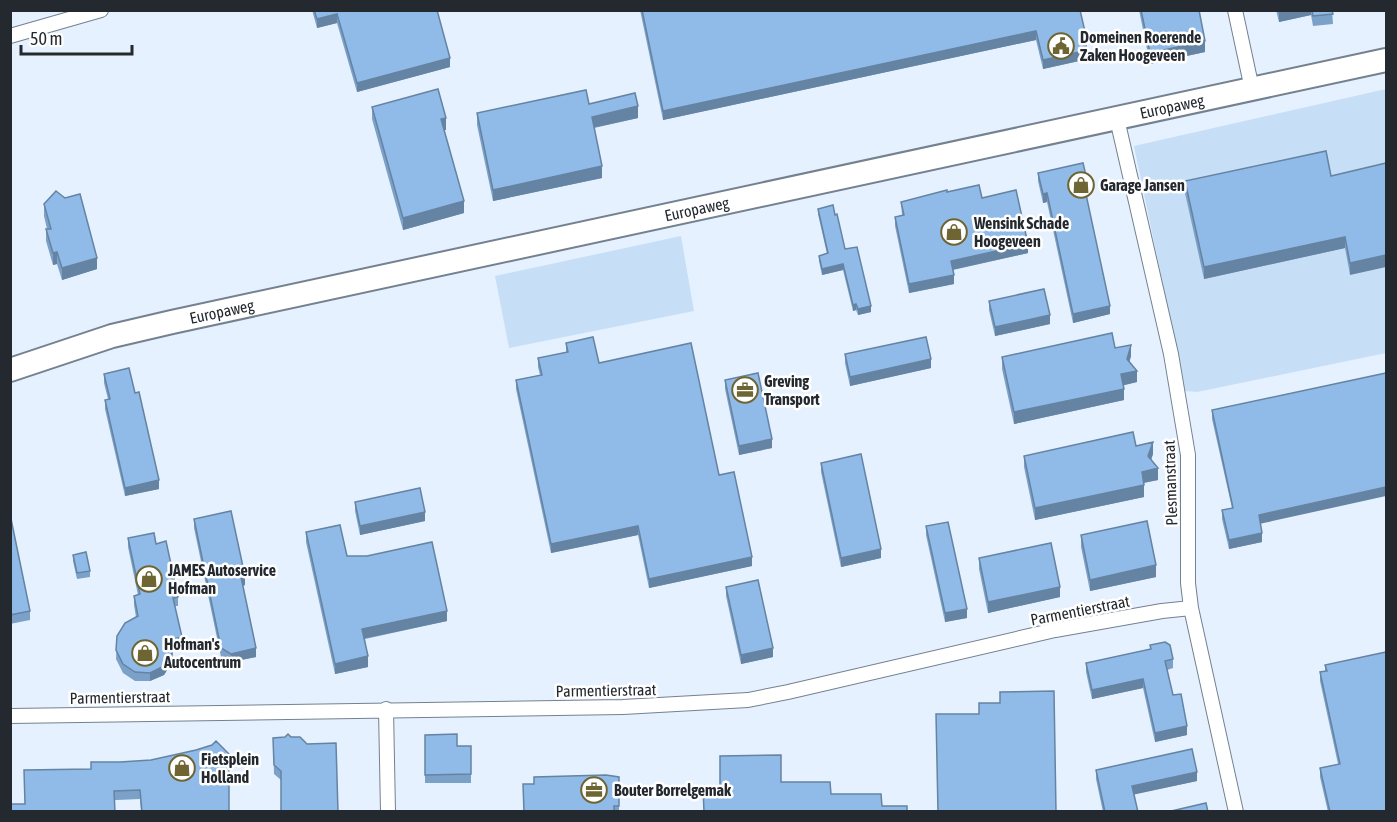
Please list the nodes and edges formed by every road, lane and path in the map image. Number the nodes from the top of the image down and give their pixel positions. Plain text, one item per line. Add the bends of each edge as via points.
1 (101, 10) edge
2 (1235, 10) edge
3 (10, 36) edge
4 (1386, 60) edge
5 (1252, 89) junction
6 (1117, 119) junction
7 (10, 370) edge
8 (1191, 608) junction
9 (386, 709) junction
10 (10, 716) edge
11 (388, 812) edge
12 (1236, 812) edge

1 - 3 street
2 - 5 street
4 - 5 main road, Europaweg
5 - 6 main road, Europaweg
6 - 7 main road, Europaweg via 172,322 112,336
6 - 8 street, Plesmanstraat via 1170,354 1188,455
8 - 9 street, Parmentierstraat via 1055,630 748,699 623,707
8 - 12 street, Plesmanstraat
9 - 10 street, Parmentierstraat
9 - 11 street

